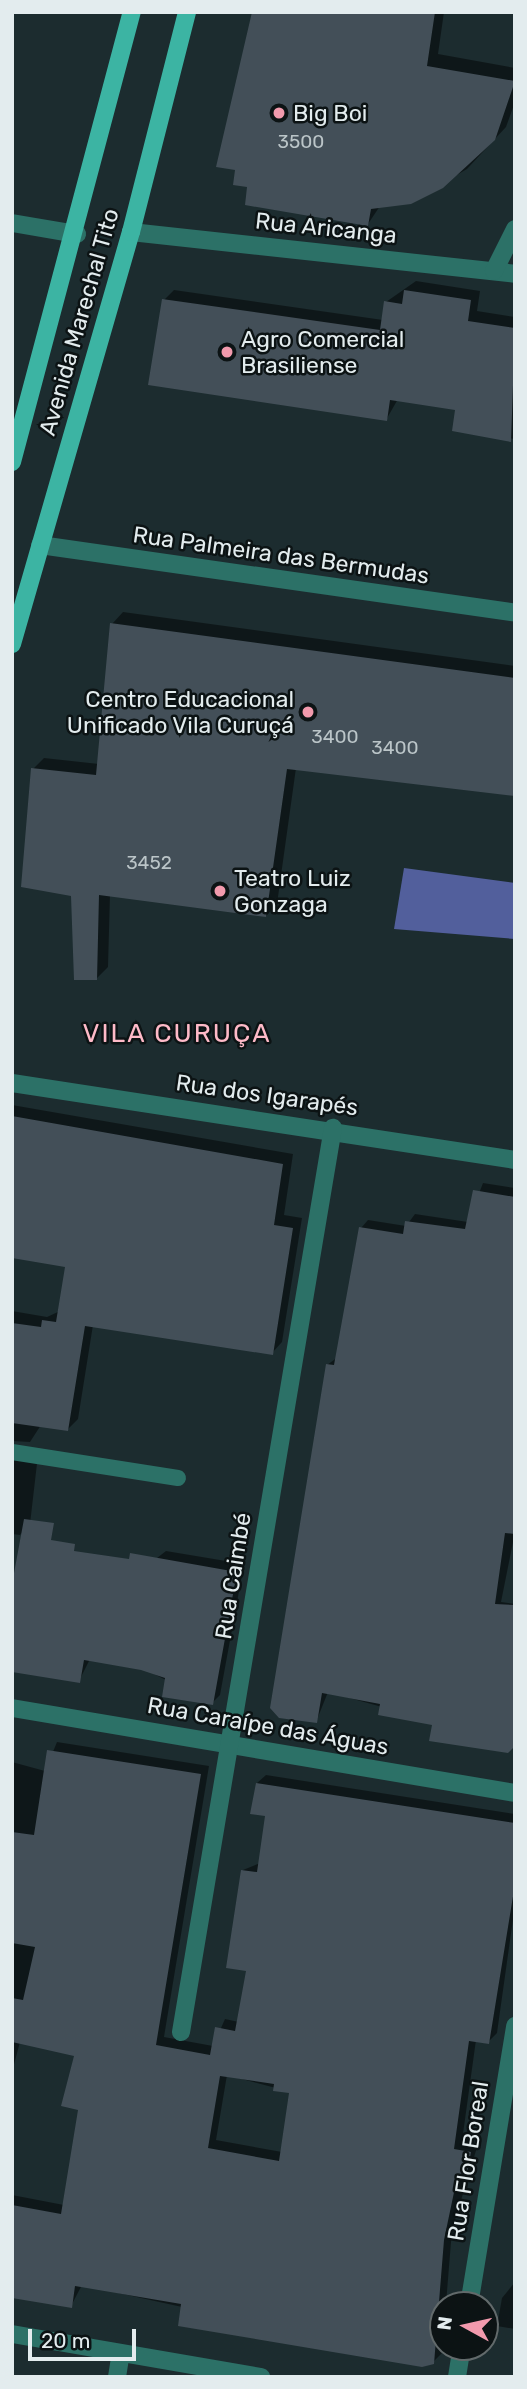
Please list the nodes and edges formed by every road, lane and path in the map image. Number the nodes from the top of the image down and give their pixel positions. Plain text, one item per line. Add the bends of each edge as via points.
1 (132, 12) edge
2 (187, 12) edge
3 (12, 223) edge
4 (515, 229) edge
5 (131, 232) junction
6 (77, 234) junction
7 (494, 271) junction
8 (515, 274) edge
9 (12, 462) edge
10 (40, 545) junction
11 (515, 613) edge
12 (12, 644) edge
13 (12, 1083) edge
14 (333, 1128) junction
15 (515, 1160) edge
16 (12, 1452) edge
17 (178, 1478) dead end
18 (12, 1708) edge
19 (230, 1745) junction
20 (515, 1793) edge
21 (515, 2026) edge
22 (181, 2032) dead end
23 (471, 2291) edge
24 (12, 2334) edge
25 (121, 2353) junction
26 (117, 2377) edge
27 (261, 2377) edge

1 - 6 main road, Avenida Marechal Tito
2 - 5 main road, Avenida Marechal Tito
3 - 6 street
4 - 7 street
5 - 7 street, Rua Aricanga
5 - 10 main road, Avenida Marechal Tito
6 - 9 main road, Avenida Marechal Tito
7 - 8 street, Rua Aricanga
10 - 11 street, Rua Palmeira das Bermudas
10 - 12 main road, Avenida Marechal Tito
13 - 14 street, Rua dos Igarapés
14 - 15 street, Rua dos Igarapés
14 - 19 street, Rua Caimbé
16 - 17 lane
18 - 19 street, Rua Caraípe das Águas
19 - 20 street, Rua Caraípe das Águas
19 - 22 street, Rua Caimbé
21 - 23 street, Rua Flor Boreal
24 - 25 street
25 - 26 street
25 - 27 street

